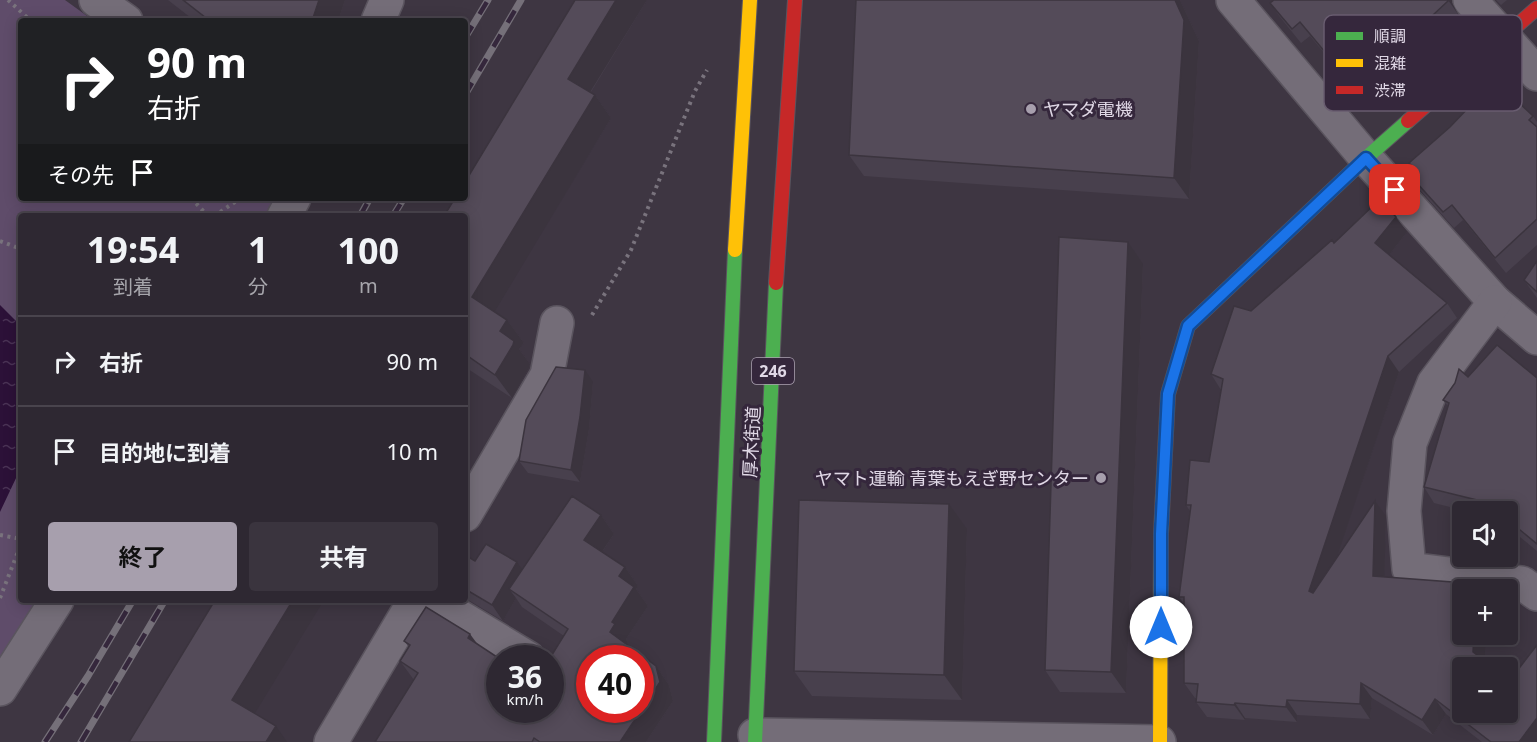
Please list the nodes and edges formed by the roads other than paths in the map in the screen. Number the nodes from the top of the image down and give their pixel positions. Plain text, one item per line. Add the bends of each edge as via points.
1 (96, 0) edge
2 (387, 0) edge
3 (750, 0) edge
4 (795, 0) edge
5 (1233, 0) edge
6 (1470, 0) edge
7 (1537, 8) edge
8 (1483, 15) edge
9 (122, 18) edge
10 (379, 18) edge
11 (1522, 22) edge
12 (1522, 59) edge
13 (1537, 74) edge
14 (1324, 108) edge
15 (1326, 111) edge
16 (1420, 111) edge
17 (1366, 158) junction
18 (1495, 302) junction
19 (557, 323) road end
20 (1537, 338) edge
21 (468, 510) edge
22 (1537, 594) edge
23 (55, 603) edge
24 (413, 603) edge
25 (437, 603) edge
26 (506, 645) edge
27 (0, 689) edge
28 (755, 739) edge
29 (331, 742) edge
30 (714, 742) edge
31 (1160, 742) edge

1 - 9 street
2 - 10 street
3 - 30 main road, 厚木街道 / 246 via 734,263
4 - 28 main road, 厚木街道 / 246 via 778,248
5 - 14 street
6 - 8 street
7 - 11 main road
12 - 13 street
15 - 17 street
16 - 17 main road
17 - 18 street
17 - 31 main road via 1188,326 1168,394 1161,534
18 - 20 street
18 - 22 street via 1434,383 1410,443 1404,511 1409,568 1522,583
19 - 21 street via 547,375
23 - 27 street
24 - 29 street
25 - 26 street
28 - 31 street

